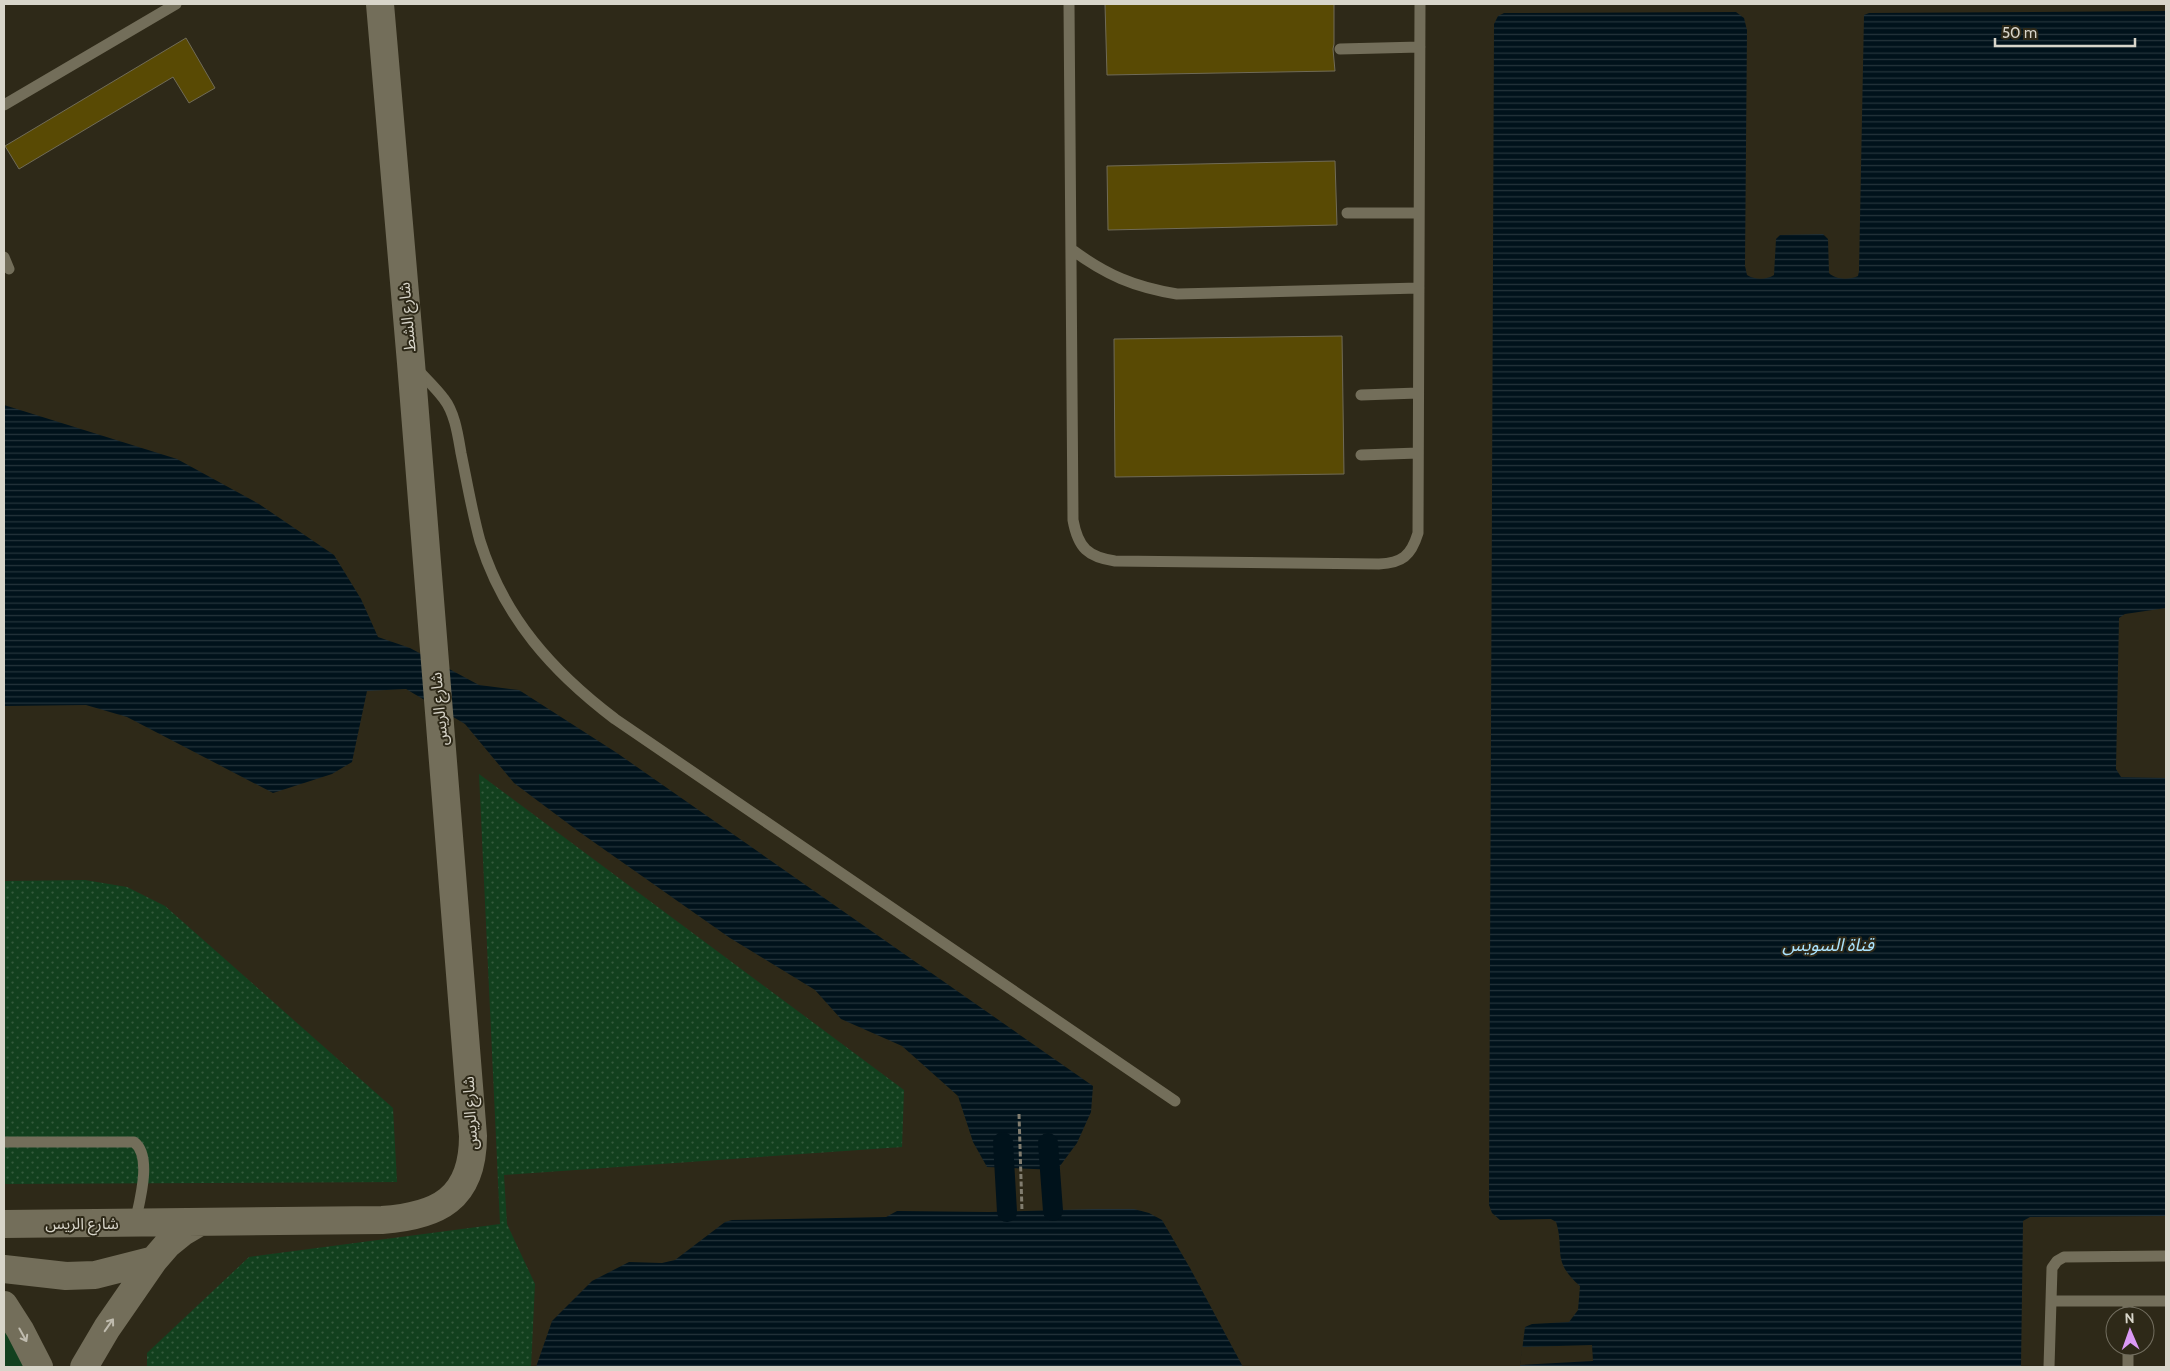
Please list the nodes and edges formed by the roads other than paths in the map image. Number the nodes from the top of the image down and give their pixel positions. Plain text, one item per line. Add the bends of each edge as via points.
1 (176, 4) edge
2 (380, 4) edge
3 (1069, 4) edge
4 (1420, 4) edge
5 (1420, 47) junction
6 (1340, 49) dead end
7 (4, 106) edge
8 (1347, 213) dead end
9 (1419, 213) junction
10 (1071, 249) junction
11 (4, 257) edge
12 (9, 269) dead end
13 (1419, 288) junction
14 (411, 363) junction
15 (1418, 394) junction
16 (1361, 395) dead end
17 (1418, 453) junction
18 (1361, 455) dead end
19 (432, 631) joint
20 (1175, 1101) dead end
21 (4, 1142) edge
22 (200, 1222) junction
23 (135, 1223) junction
24 (4, 1224) edge
25 (2166, 1256) edge
26 (154, 1260) junction
27 (4, 1270) edge
28 (2051, 1301) junction
29 (2128, 1301) junction
30 (2166, 1301) edge
31 (4, 1305) edge
32 (2128, 1306) edge
33 (39, 1367) edge
34 (84, 1367) edge
35 (2049, 1367) edge

1 - 7 lane
2 - 14 street, شارع الشط
3 - 10 lane
4 - 5 lane
5 - 6 lane
5 - 9 lane
8 - 9 lane
9 - 13 lane
10 - 13 lane via 1120,280 1148,290 1177,294
10 - 17 lane via 1073,520 1076,536 1085,550 1099,559 1393,563 1405,557 1414,546 1418,533
11 - 12 lane
13 - 15 lane
14 - 19 street, شارع الشط
14 - 20 lane via 445,400 456,429 472,511 493,574 510,607 548,661 581,693
15 - 16 lane
15 - 17 lane
17 - 18 lane
19 - 22 street, شارع الريس via 473,1136 473,1156 468,1174 445,1204 409,1218
21 - 23 lane via 134,1142 142,1152 143,1184
22 - 23 street, شارع الريس
22 - 26 street via 166,1245
23 - 24 street, شارع الريس
25 - 28 lane via 2064,1256 2052,1268
26 - 27 street via 95,1274 66,1276
34 -> 26 street via 106,1328
28 - 29 lane
28 - 35 lane
29 - 30 lane
29 - 32 lane
31 -> 33 street

